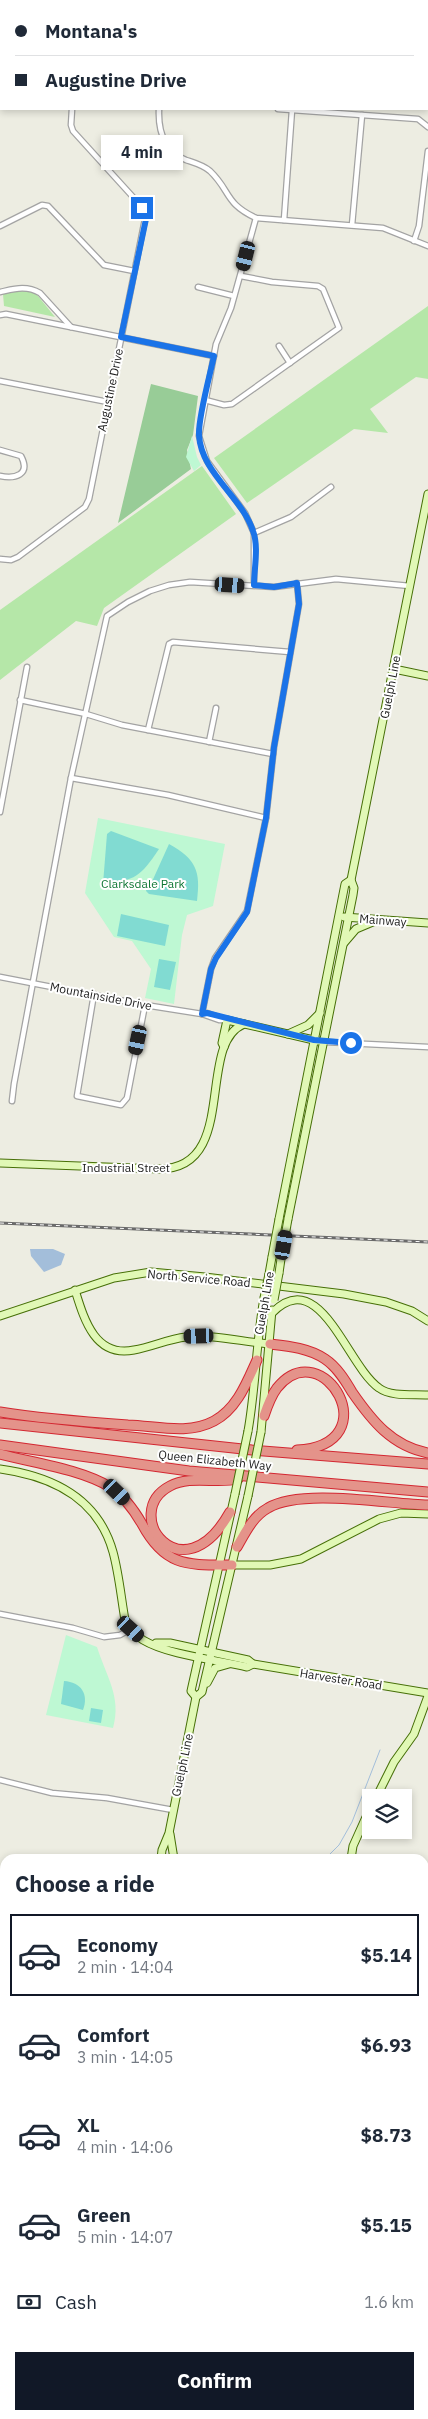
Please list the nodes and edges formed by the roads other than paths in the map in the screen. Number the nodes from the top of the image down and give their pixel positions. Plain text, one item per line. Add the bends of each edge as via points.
1 (72, 110) edge
2 (159, 110) edge
3 (292, 110) edge
4 (362, 115) junction
5 (428, 127) edge
6 (428, 151) edge
7 (256, 218) junction
8 (284, 220) junction
9 (352, 225) junction
10 (0, 226) edge
11 (414, 241) junction
12 (428, 246) edge
13 (134, 272) junction
14 (241, 276) junction
15 (198, 287) dead end
16 (0, 292) edge
17 (234, 296) junction
18 (0, 316) edge
19 (71, 327) junction
20 (121, 337) junction
21 (279, 346) dead end
22 (214, 356) junction
23 (290, 363) junction
24 (0, 381) edge
25 (205, 400) junction
26 (108, 402) junction
27 (0, 450) edge
28 (0, 476) edge
29 (331, 487) dead end
30 (428, 494) edge
31 (254, 533) junction
32 (0, 559) edge
33 (297, 583) junction
34 (254, 585) junction
35 (410, 586) junction
36 (290, 652) junction
37 (26, 666) dead end
38 (394, 669) junction
39 (428, 676) edge
40 (20, 700) junction
41 (216, 708) dead end
42 (86, 714) junction
43 (148, 730) junction
44 (209, 742) junction
45 (273, 754) junction
46 (71, 778) junction
47 (3, 787) edge
48 (0, 812) edge
49 (266, 818) junction
50 (351, 880) junction
51 (339, 916) junction
52 (348, 918) junction
53 (377, 920) junction
54 (428, 923) edge
55 (342, 950) junction
56 (0, 977) edge
57 (33, 983) junction
58 (94, 994) junction
59 (145, 1005) junction
60 (320, 1013) junction
61 (202, 1014) junction
62 (227, 1020) junction
63 (244, 1024) junction
64 (288, 1034) junction
65 (314, 1040) junction
66 (325, 1042) junction
67 (224, 1047) junction
68 (428, 1047) edge
69 (12, 1101) dead end
70 (0, 1163) edge
71 (74, 1290) junction
72 (272, 1313) junction
73 (0, 1316) edge
74 (428, 1321) edge
75 (257, 1343) junction
76 (270, 1344) junction
77 (257, 1360) junction
78 (428, 1395) edge
79 (0, 1412) edge
80 (264, 1416) junction
81 (0, 1423) edge
82 (0, 1444) edge
83 (252, 1450) junction
84 (428, 1453) edge
85 (0, 1454) edge
86 (428, 1464) edge
87 (0, 1468) edge
88 (248, 1477) junction
89 (428, 1492) edge
90 (428, 1505) edge
91 (230, 1512) junction
92 (428, 1514) edge
93 (237, 1547) junction
94 (219, 1565) junction
95 (232, 1565) junction
96 (0, 1614) edge
97 (131, 1629) junction
98 (199, 1653) junction
99 (210, 1655) junction
100 (235, 1664) junction
101 (253, 1664) junction
102 (202, 1692) junction
103 (428, 1695) edge
104 (196, 1698) junction
105 (0, 1780) edge
106 (380, 1789) edge
107 (172, 1810) junction
108 (362, 1826) edge
109 (169, 1833) junction
110 (163, 1854) edge
111 (173, 1854) edge
112 (352, 1854) edge

1 - 13 street, Augustine Drive via 73,131 142,208 146,219
2 - 7 street via 160,131 168,148 176,156 209,170 233,204
3 - 4 street
3 - 8 street
4 - 5 street via 418,118
4 - 9 street
6 - 11 street via 419,226
7 - 8 street
7 - 14 street
8 - 9 street
9 - 11 street via 390,230
10 - 13 street via 48,206 104,265
11 - 12 street
13 - 20 street, Augustine Drive
14 - 17 street
14 - 23 street via 324,289 339,328
15 - 17 street
16 - 19 street via 26,287 33,289
17 - 22 street
18 - 19 street via 6,314
19 - 20 street
20 - 22 street
20 - 26 street, Augustine Drive
21 - 23 street
22 - 25 street
23 - 25 street via 232,404
24 - 26 street
25 - 31 street via 199,430 201,448
26 - 32 street, Augustine Drive via 85,507 18,557
27 - 28 street via 21,456 25,463 20,475
29 - 31 street via 291,517
30 - 35 main road, Guelph Line
31 - 34 street
33 - 34 street via 274,587
33 - 35 street via 336,579
33 - 36 street via 299,604
34 - 42 street via 190,582 169,585 128,602 107,616
35 - 38 main road, Guelph Line
36 - 43 street via 169,644
36 - 45 street
37 - 40 street
38 - 39 main road
38 - 50 main road, Guelph Line
40 - 42 street
40 - 47 street
41 - 44 street
42 - 43 street
42 - 46 street
43 - 44 street
44 - 45 street
45 - 49 street
46 - 49 street via 168,795
46 - 57 street
47 - 48 street
49 - 61 street via 247,912 211,969
50 - 51 main road, Guelph Line via 345,884
50 - 52 main road, Guelph Line via 354,888
51 - 52 main road, Mainway
51 - 60 main road, Guelph Line
52 - 53 main road, Mainway
52 - 55 main road, Guelph Line
53 - 54 main road, Mainway
53 - 55 main road via 354,931
55 - 66 main road, Guelph Line
56 - 57 street, Mountainside Drive
57 - 58 street, Mountainside Drive
57 - 69 street
58 - 59 street, Mountainside Drive
58 - 59 street via 77,1096 121,1105 127,1098
59 - 61 street, Mountainside Drive
60 - 64 main road via 308,1026
60 - 65 main road, Guelph Line
61 - 62 street, Mountainside Drive
62 - 63 main road, Mountainside Drive
62 - 67 main road, Industrial Street
63 - 64 main road, Mountainside Drive
63 - 67 main road, Industrial Street via 232,1029
64 - 65 main road, Mountainside Drive
65 - 66 main road, Mountainside Drive
65 - 75 main road, Guelph Line, bridge
66 - 68 street
66 - 72 main road, Guelph Line, bridge
67 - 70 main road, Industrial Street via 206,1137 196,1154 183,1164 159,1169
71 - 73 main road, North Service Road
71 - 74 main road, North Service Road via 138,1273 205,1277 386,1302 412,1311
71 - 75 main road via 93,1336 118,1351 134,1351 186,1337 208,1336
72 - 76 main road, Guelph Line
72 - 78 main road via 292,1299 309,1302 321,1311 375,1385 388,1393
75 - 76 main road
75 - 77 main road, Guelph Line
76 - 80 main road, Guelph Line
76 - 84 highway via 304,1350 326,1359 386,1434 408,1448
77 - 79 highway via 229,1411 215,1421 191,1429 43,1419
77 - 91 main road, Guelph Line, bridge via 248,1430
80 - 83 highway via 276,1389 290,1377 302,1374 318,1375 330,1382 340,1393 343,1403 340,1428 327,1443 299,1450
80 - 93 main road, Guelph Line, bridge
81 - 83 highway, Queen Elizabeth Way
82 - 88 highway, Queen Elizabeth Way via 78,1457
83 - 86 highway, Queen Elizabeth Way
85 - 94 highway via 86,1476 108,1486 125,1500 158,1549 168,1557 184,1563
87 - 97 main road via 52,1481 92,1512 105,1531 112,1550 125,1620
88 - 89 highway, Queen Elizabeth Way
88 - 91 highway via 172,1485 157,1498 150,1516 162,1541 183,1550 206,1543 218,1532
90 - 93 highway via 318,1498 281,1502 256,1517
91 - 94 main road, Guelph Line
92 - 95 main road via 401,1513 379,1518 301,1559 270,1565
93 - 95 main road, Guelph Line
94 - 95 highway
94 - 98 main road, Guelph Line
95 - 99 main road, Guelph Line
96 - 97 street via 73,1628 96,1636 112,1637
97 - 98 main road, Harvester Road via 143,1640 169,1650
98 - 99 main road, Harvester Road
98 - 104 main road, Guelph Line via 191,1691
99 - 100 main road, Harvester Road
99 - 101 main road, Harvester Road via 248,1660
99 - 102 main road, Guelph Line
100 - 101 main road, Harvester Road
100 - 102 main road via 215,1668
101 - 103 main road, Harvester Road
102 - 104 main road
103 - 106 main road via 414,1734 394,1762
104 - 107 main road, Guelph Line
105 - 107 street via 52,1793 107,1798
107 - 109 main road, Guelph Line
108 - 112 main road
109 - 110 main road, Guelph Line
109 - 111 main road, Guelph Line

